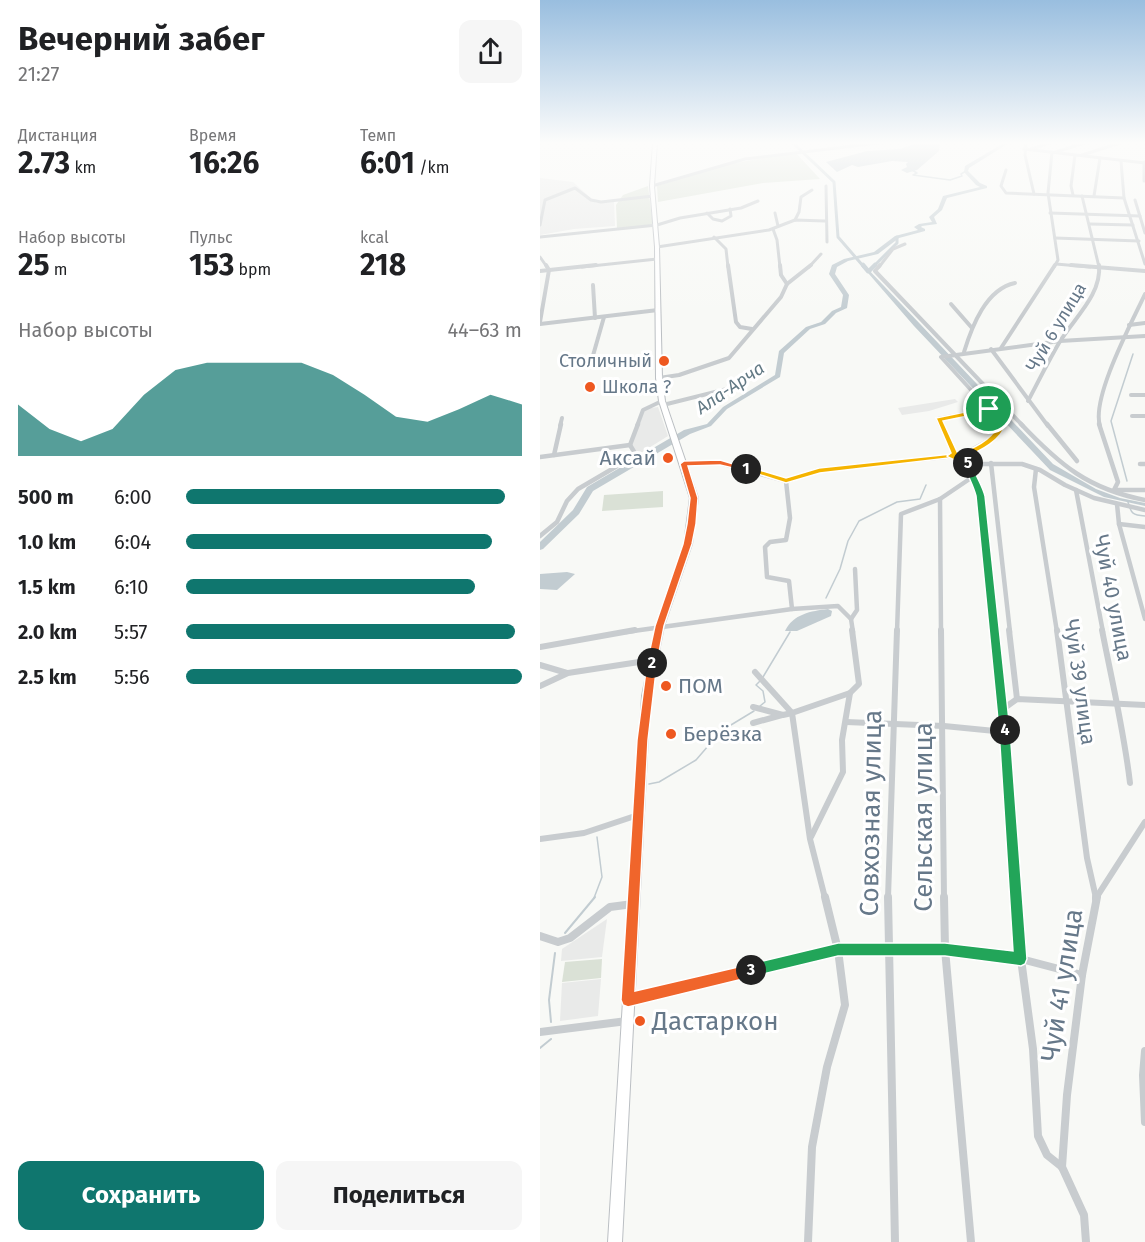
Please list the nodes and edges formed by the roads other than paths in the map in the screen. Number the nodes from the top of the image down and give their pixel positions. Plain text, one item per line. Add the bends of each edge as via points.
1 (545, 201) edge
2 (601, 201) edge
3 (621, 201) edge
4 (653, 201) edge
5 (758, 201) dead end
6 (800, 201) edge
7 (826, 201) edge
8 (1047, 201) edge
9 (1084, 201) edge
10 (1126, 201) edge
11 (1135, 201) edge
12 (730, 209) junction
13 (707, 213) junction
14 (775, 213) dead end
15 (1050, 213) junction
16 (1088, 214) junction
17 (1129, 215) junction
18 (1140, 216) junction
19 (795, 220) junction
20 (825, 221) junction
21 (1090, 224) junction
22 (540, 225) edge
23 (1133, 225) junction
24 (656, 226) junction
25 (778, 226) junction
26 (773, 229) junction
27 (1145, 233) edge
28 (540, 237) edge
29 (714, 237) junction
30 (1055, 238) junction
31 (1093, 240) junction
32 (1139, 241) junction
33 (827, 242) dead end
34 (905, 244) dead end
35 (657, 247) junction
36 (821, 254) dead end
37 (540, 257) edge
38 (657, 259) junction
39 (1056, 264) junction
40 (1145, 264) edge
41 (1099, 268) junction
42 (549, 270) junction
43 (540, 271) edge
44 (1145, 271) edge
45 (1015, 283) dead end
46 (787, 284) junction
47 (594, 285) dead end
48 (1145, 294) edge
49 (951, 304) dead end
50 (658, 310) junction
51 (604, 317) junction
52 (595, 318) junction
53 (540, 323) edge
54 (1145, 323) edge
55 (1129, 326) junction
56 (972, 328) junction
57 (752, 329) junction
58 (1125, 336) junction
59 (1145, 336) edge
60 (1060, 341) junction
61 (1001, 348) junction
62 (991, 349) junction
63 (964, 352) junction
64 (954, 354) junction
65 (590, 366) dead end
66 (659, 378) junction
67 (743, 385) dead end
68 (1131, 395) dead end
69 (1145, 395) edge
70 (1028, 401) junction
71 (663, 403) junction
72 (989, 409) junction
73 (1132, 416) dead end
74 (1145, 416) edge
75 (562, 418) dead end
76 (630, 445) junction
77 (554, 455) junction
78 (954, 456) junction
79 (540, 458) edge
80 (1077, 461) dead end
81 (991, 463) junction
82 (684, 464) junction
83 (970, 464) junction
84 (1036, 469) junction
85 (971, 478) junction
86 (786, 481) junction
87 (1076, 490) junction
88 (1145, 490) edge
89 (1113, 491) junction
90 (940, 499) junction
91 (1145, 500) edge
92 (1117, 504) junction
93 (1145, 510) edge
94 (1119, 524) junction
95 (1144, 528) edge
96 (540, 536) edge
97 (855, 569) dead end
98 (792, 609) junction
99 (851, 619) junction
100 (1145, 619) edge
101 (660, 626) junction
102 (540, 647) edge
103 (652, 660) junction
104 (540, 665) edge
105 (755, 672) dead end
106 (568, 673) junction
107 (540, 686) edge
108 (850, 693) junction
109 (1017, 699) junction
110 (1068, 702) junction
111 (1116, 704) junction
112 (1145, 705) edge
113 (753, 707) dead end
114 (1004, 710) junction
115 (792, 713) junction
116 (783, 715) junction
117 (846, 722) junction
118 (753, 723) dead end
119 (892, 724) junction
120 (944, 726) junction
121 (1005, 732) junction
122 (1130, 783) dead end
123 (638, 815) junction
124 (1145, 822) edge
125 (540, 839) edge
126 (810, 839) junction
127 (1096, 898) junction
128 (633, 904) junction
129 (540, 936) edge
130 (888, 948) junction
131 (945, 949) junction
132 (838, 950) junction
133 (1021, 959) junction
134 (1082, 975) junction
135 (628, 1000) junction
136 (627, 1021) junction
137 (540, 1032) edge
138 (1145, 1051) edge
139 (1145, 1122) edge
140 (1062, 1167) junction
141 (615, 1242) edge
142 (808, 1242) edge
143 (895, 1242) edge
144 (971, 1242) edge
145 (1086, 1242) edge

1 - 22 street
2 - 3 street
4 - 24 main road
5 - 12 street
6 - 19 street
7 - 20 street
8 - 15 street
9 - 16 street, Чуй 6 улица
10 - 17 street
11 - 18 street
12 - 13 street
12 - 13 street via 731,216 721,222
13 - 24 street
14 - 25 street
15 - 16 street
15 - 30 street
16 - 17 street
16 - 21 street, Чуй 6 улица
17 - 18 street
17 - 23 street
18 - 27 street
19 - 20 street
19 - 25 street
20 - 33 street
21 - 23 street
21 - 31 street, Чуй 6 улица
23 - 32 street
24 - 28 street
24 - 35 main road
25 - 26 street
26 - 29 street
26 - 46 street via 781,275
29 - 35 street
29 - 57 street via 726,249 736,322
30 - 31 street
30 - 39 street
31 - 32 street
31 - 41 street, Чуй 6 улица
32 - 40 street
34 - 64 street via 893,249 875,271
35 - 38 main road
36 - 46 street
37 - 42 street
38 - 42 street
38 - 50 main road
39 - 41 street
39 - 61 street
41 - 44 street
41 - 60 street, Чуй 6 улица via 1096,287
42 - 43 street
42 - 53 street
45 - 56 street via 1004,285
46 - 57 street via 781,297
47 - 52 street
48 - 55 street
49 - 56 street
50 - 51 street
50 - 66 main road
51 - 52 street
51 - 65 street
52 - 53 street
54 - 55 street
55 - 58 street
56 - 63 street
57 - 66 street via 729,358
58 - 59 street
58 - 60 street
58 - 89 street via 1099,406 1098,420 1118,482
60 - 61 street
60 - 70 street, Чуй 6 улица
61 - 62 street
62 - 63 street
62 - 70 street
63 - 64 street
64 - 72 street via 941,357
64 - 89 street via 1054,459 1091,483
66 - 71 main road
67 - 71 street
68 - 69 street
70 - 80 street
71 - 76 street via 643,410
71 - 82 main road
72 - 78 street via 1002,424 1000,431 977,449
72 - 78 street via 938,419
73 - 74 street
75 - 77 street
76 - 77 street
76 - 96 street via 636,455 578,489 557,522
77 - 79 street
78 - 83 street
78 - 86 street via 819,471
81 - 83 street
81 - 84 street via 1022,464
81 - 109 street
82 - 86 street via 720,463
82 - 101 main road via 694,498 692,524
83 - 85 street
84 - 87 street
84 - 110 street, Чуй 39 улица via 1034,487
85 - 90 street, Совхозная улица
85 - 114 street via 980,496
86 - 98 street via 790,505 788,534 786,540 770,542 765,547 767,577 789,581
87 - 92 street
87 - 111 street, Чуй 40 улица
88 - 89 street
89 - 91 street
90 - 119 street, Совхозная улица via 901,514
90 - 120 street, Сельская улица
92 - 93 street
92 - 94 street
94 - 95 street
94 - 100 street
97 - 99 street via 857,610
98 - 99 street via 838,606
98 - 101 street
99 - 108 street via 859,684
101 - 102 street
101 - 103 main road
103 - 106 street
103 - 123 main road
104 - 106 street
105 - 115 street
106 - 107 street
108 - 115 street
108 - 117 street
109 - 110 street
109 - 114 street
110 - 111 street
110 - 127 street, Чуй 39 улица via 1087,858
111 - 112 street
111 - 122 street, Чуй 40 улица via 1125,736
113 - 116 street
114 - 121 street
115 - 116 street
115 - 126 street
116 - 118 street
117 - 119 street
117 - 126 street via 843,772
119 - 120 street
119 - 130 street, Совхозная улица
120 - 121 street
120 - 131 street, Сельская улица
121 - 133 street
123 - 125 street via 584,833
123 - 128 main road
124 - 127 street, Чуй 41 улица
126 - 132 street
127 - 134 street, Чуй 41 улица
128 - 129 street via 609,907 570,938 558,942
128 - 135 main road
130 - 131 street
130 - 132 street
130 - 143 street, Совхозная улица
131 - 133 street
131 - 144 street, Сельская улица
132 - 135 street
132 - 142 street via 845,1005 826,1067 812,1147
133 - 134 street
133 - 140 street via 1033,1048 1038,1136 1047,1155
134 - 140 street, Чуй 41 улица
135 - 136 main road
136 - 137 street
136 - 141 main road
138 - 139 street
140 - 145 street via 1084,1215

